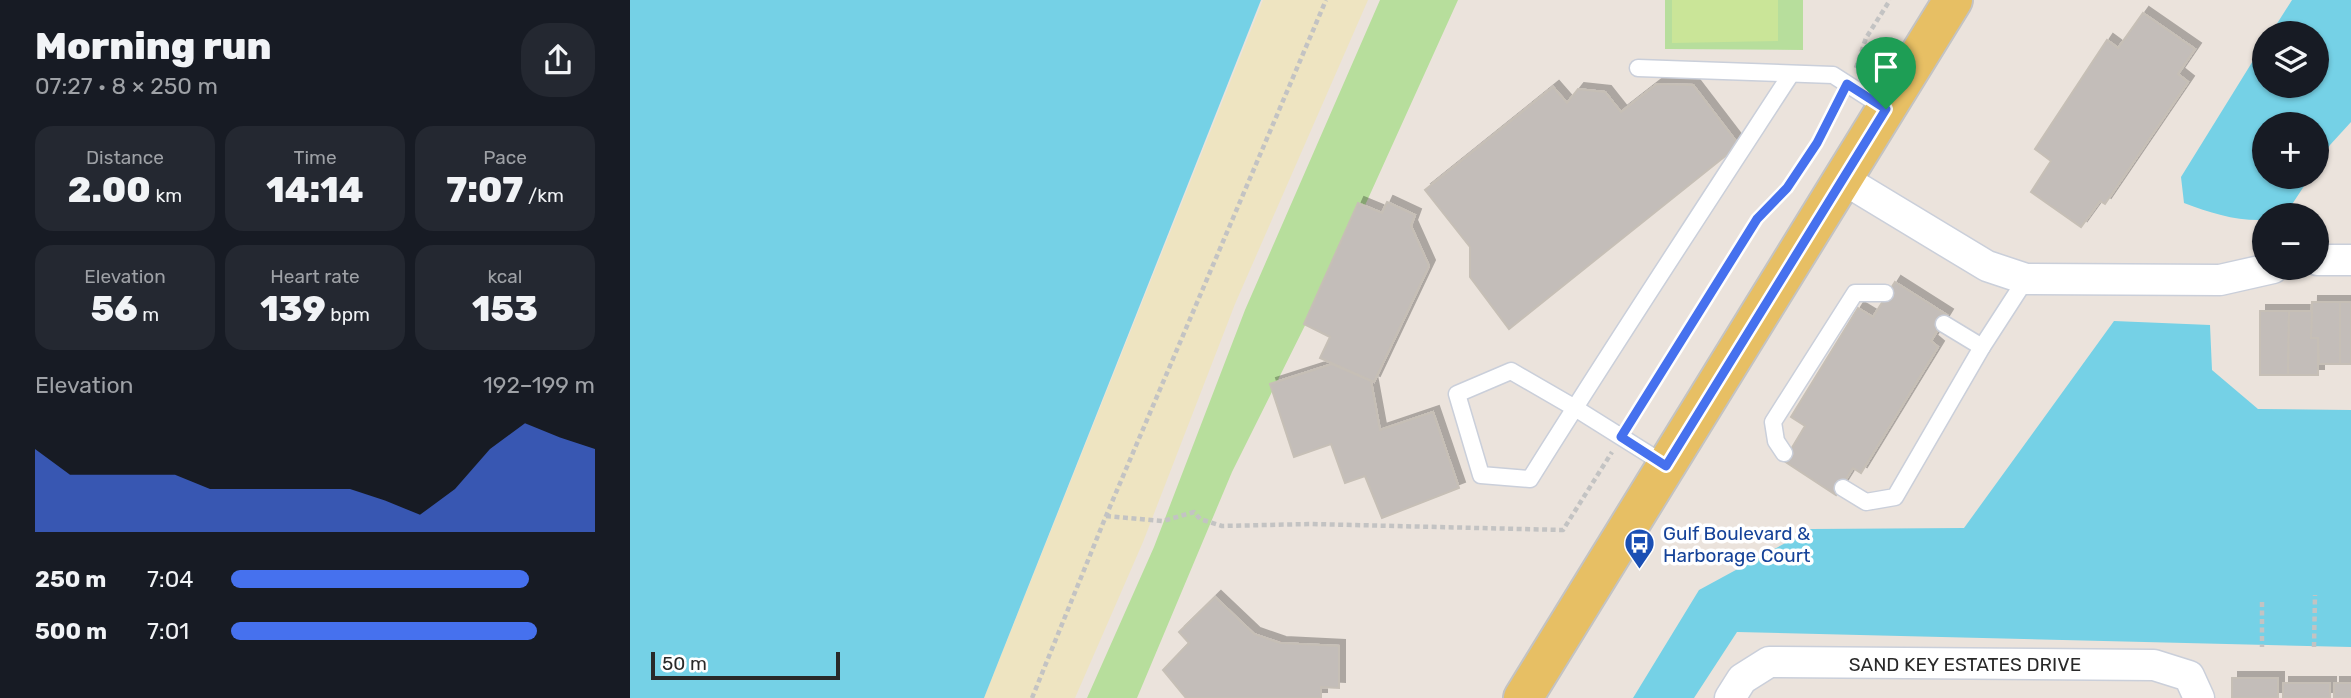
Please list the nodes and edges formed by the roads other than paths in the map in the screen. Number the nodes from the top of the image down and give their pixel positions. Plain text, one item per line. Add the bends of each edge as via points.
1 (1953, 0) edge
2 (1638, 68) dead end
3 (1791, 74) junction
4 (1886, 109) junction
5 (1843, 179) junction
6 (2329, 260) edge
7 (2351, 260) edge
8 (2252, 273) edge
9 (2026, 279) junction
10 (1885, 293) dead end
11 (1944, 324) dead end
12 (1982, 347) junction
13 (1575, 408) junction
14 (1784, 453) dead end
15 (1666, 466) junction
16 (1843, 488) dead end
17 (1524, 698) edge
18 (1730, 698) edge
19 (2199, 698) edge

1 - 4 main road
2 - 3 lane
3 - 4 lane via 1833,75
3 - 13 lane
4 - 5 main road
5 - 9 street via 1987,266
5 - 15 main road
6 - 7 street
8 - 9 street via 2220,280
9 - 12 lane
10 - 14 lane via 1854,293 1773,422 1776,441
11 - 12 lane
12 - 16 lane via 1895,497 1866,502
13 - 13 lane via 1511,371 1457,394 1481,475 1530,479
13 - 15 lane
15 - 17 main road
18 - 19 street, SAND KEY ESTATES DRIVE via 1742,679 1769,663 2154,665 2189,676

